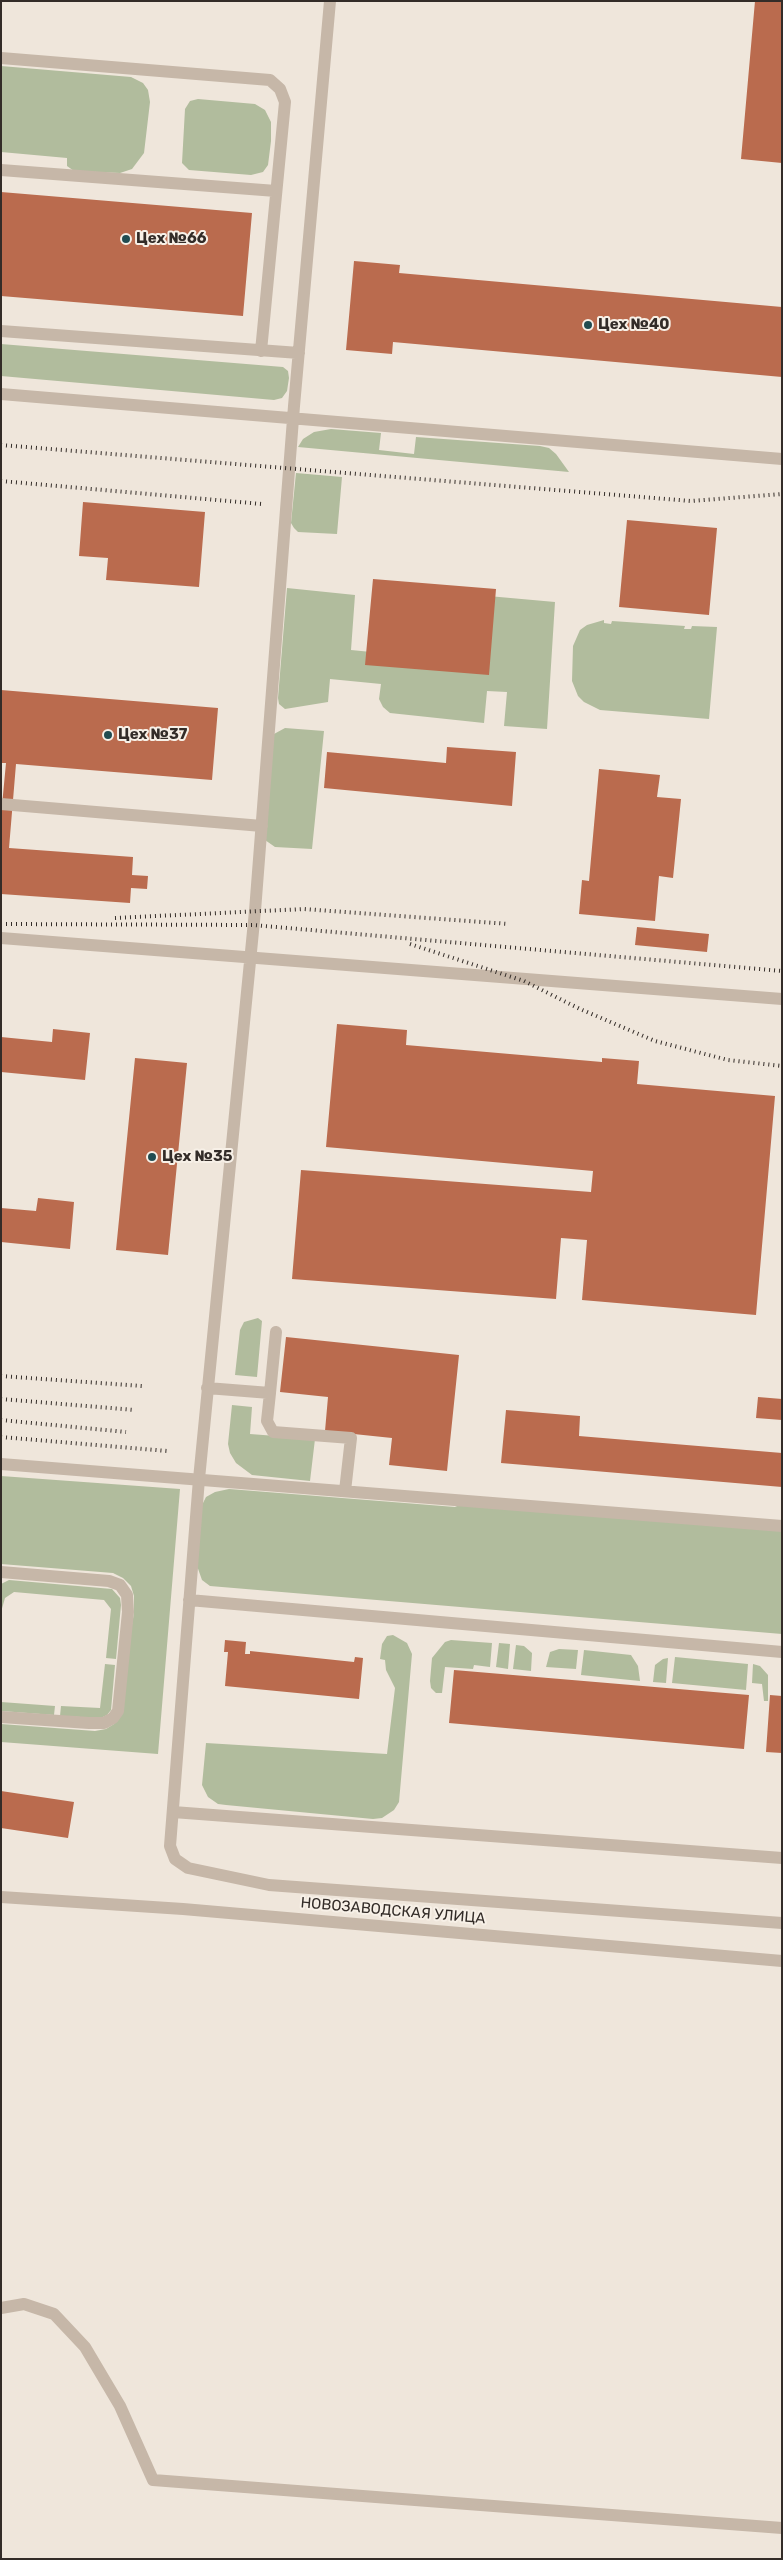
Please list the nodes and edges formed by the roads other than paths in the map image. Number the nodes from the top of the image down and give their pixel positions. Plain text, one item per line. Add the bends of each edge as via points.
1 (330, 1) edge
2 (1, 58) edge
3 (1, 170) edge
4 (276, 191) junction
5 (1, 331) edge
6 (261, 351) junction
7 (299, 353) junction
8 (1, 394) edge
9 (293, 418) junction
10 (782, 458) edge
11 (1, 804) edge
12 (262, 826) junction
13 (1, 938) edge
14 (249, 959) junction
15 (782, 999) edge
16 (276, 1332) dead end
17 (207, 1388) junction
18 (270, 1393) junction
19 (1, 1464) edge
20 (199, 1479) junction
21 (345, 1491) junction
22 (782, 1526) edge
23 (1, 1572) edge
24 (189, 1600) junction
25 (782, 1652) edge
26 (1, 1717) edge
27 (173, 1812) junction
28 (782, 1858) edge
29 (1, 1897) edge
30 (782, 1923) edge
31 (782, 1961) edge
32 (1, 2308) edge
33 (782, 2528) edge

1 - 7 street
2 - 4 street via 270,80 280,90 285,102
3 - 4 street
4 - 6 street
5 - 6 street
6 - 7 street
7 - 9 street
8 - 9 street
9 - 10 street
9 - 12 street
11 - 12 street
12 - 14 street
13 - 14 street
14 - 15 street
14 - 17 street
16 - 18 street
17 - 18 street
17 - 20 street
18 - 21 street via 267,1421 273,1432 351,1438
19 - 20 street
20 - 21 street
20 - 24 street
21 - 22 street
23 - 26 street via 109,1581 120,1585 127,1595 128,1612 118,1711 113,1718 104,1723 89,1723
24 - 25 street
24 - 27 street
27 - 28 street
27 - 30 street via 170,1846 174,1859 188,1868 269,1885
29 - 31 street, НОВОЗАВОДСКАЯ УЛИЦА via 183,1909
32 - 33 street via 24,2304 54,2314 85,2347 120,2406 153,2480

